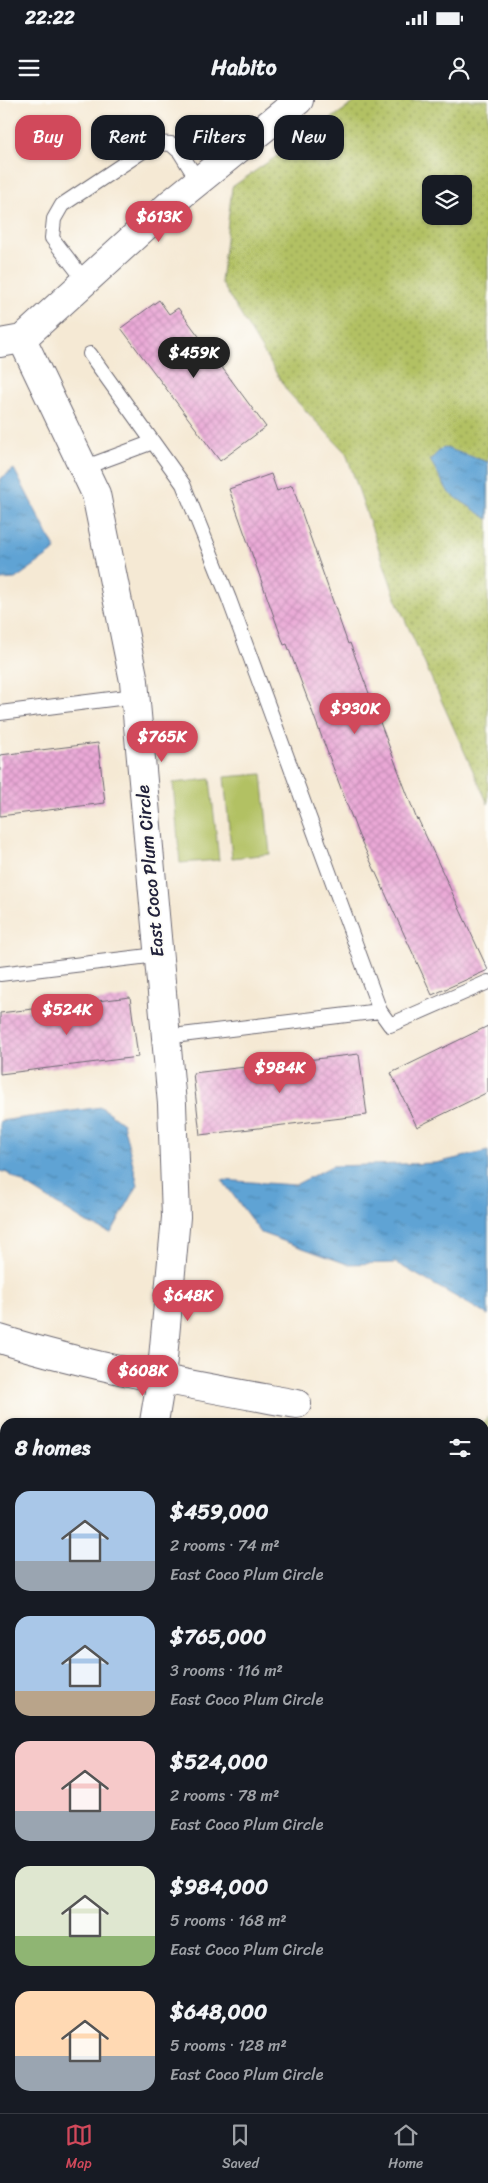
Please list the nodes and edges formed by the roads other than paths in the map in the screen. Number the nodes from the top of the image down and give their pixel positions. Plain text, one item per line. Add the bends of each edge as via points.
1 (299, 100) edge
2 (198, 181) junction
3 (85, 281) junction
4 (11, 341) edge
5 (90, 354) dead end
6 (153, 442) junction
7 (83, 468) junction
8 (135, 696) junction
9 (0, 713) edge
10 (157, 955) junction
11 (0, 974) edge
12 (488, 982) edge
13 (380, 1011) junction
14 (165, 1037) junction
15 (0, 1339) edge
16 (161, 1380) junction
17 (297, 1404) dead end
18 (155, 1418) edge

1 - 2 street
2 - 3 street
2 - 3 lane via 180,152 171,144 155,143 62,205 54,219 52,238
3 - 4 street
4 - 7 street, East Coco Plum Circle
5 - 6 lane
6 - 7 lane
6 - 13 lane via 183,484
7 - 8 street, East Coco Plum Circle via 96,494
8 - 9 lane
8 - 10 street, East Coco Plum Circle
10 - 11 lane
10 - 14 street, East Coco Plum Circle
12 - 13 lane via 390,1025
13 - 14 lane
14 - 16 street, East Coco Plum Circle via 172,1104 176,1217
15 - 16 street
16 - 17 street
16 - 18 street, East Coco Plum Circle

